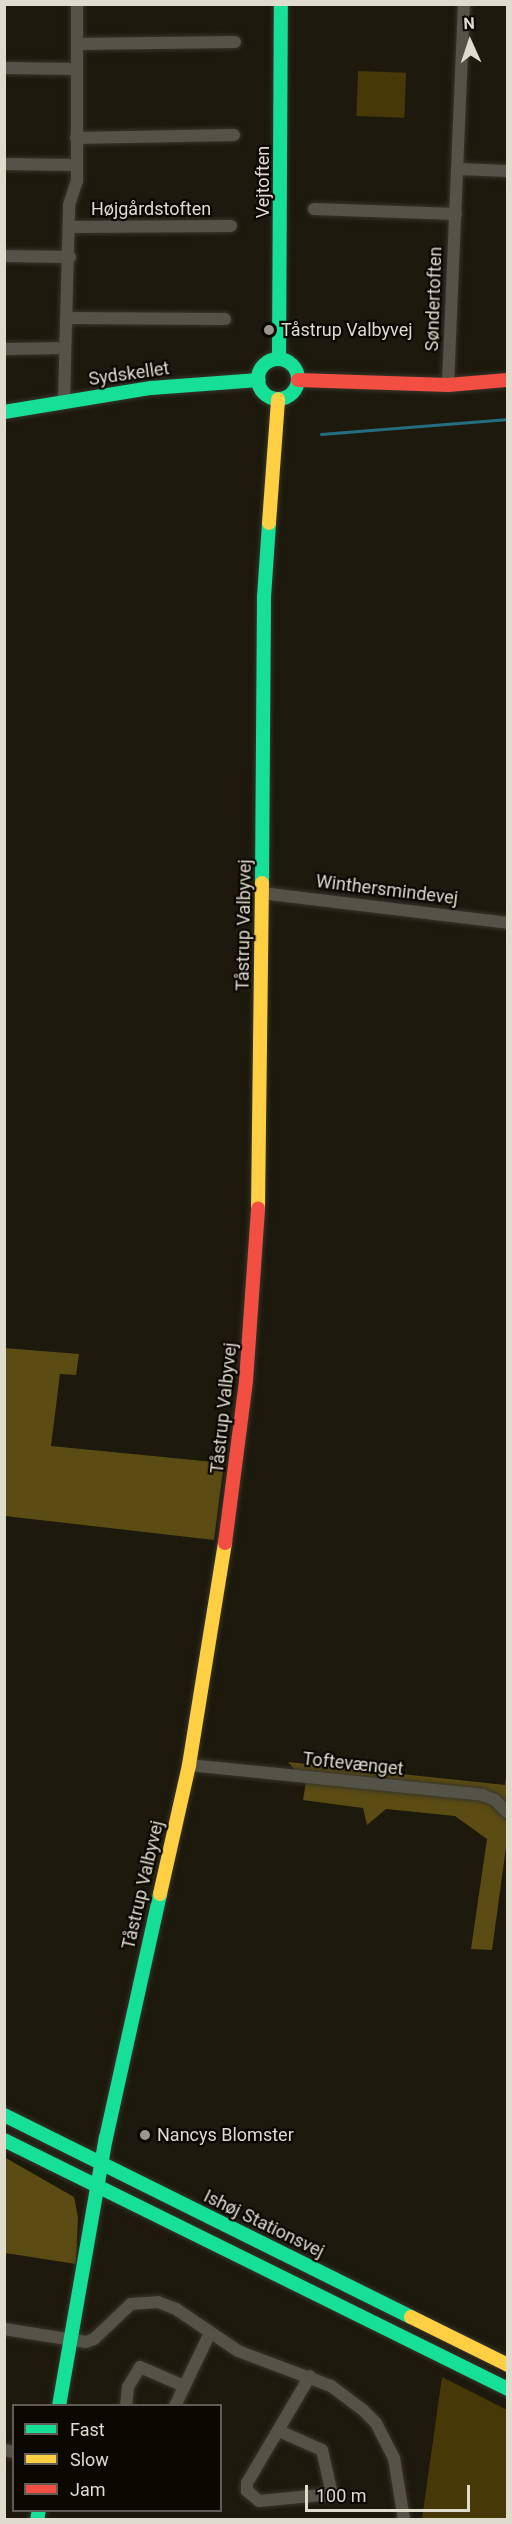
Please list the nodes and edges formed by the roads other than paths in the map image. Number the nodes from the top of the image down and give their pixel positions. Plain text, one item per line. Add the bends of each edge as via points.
1 (77, 4) edge
2 (281, 4) edge
3 (465, 4) edge
4 (235, 42) dead end
5 (77, 44) junction
6 (4, 68) edge
7 (77, 69) junction
8 (234, 135) dead end
9 (76, 138) junction
10 (4, 164) edge
11 (75, 165) junction
12 (458, 169) junction
13 (507, 171) edge
14 (314, 209) dead end
15 (456, 214) junction
16 (231, 226) dead end
17 (71, 227) junction
18 (4, 256) edge
19 (70, 257) junction
20 (66, 318) junction
21 (225, 319) dead end
22 (65, 348) junction
23 (4, 349) edge
24 (279, 360) junction
25 (259, 380) junction
26 (298, 380) junction
27 (507, 380) edge
28 (448, 385) junction
29 (278, 399) junction
30 (64, 401) junction
31 (4, 412) edge
32 (261, 893) junction
33 (507, 923) edge
34 (189, 1765) junction
35 (507, 1813) edge
36 (4, 2115) edge
37 (4, 2140) edge
38 (101, 2163) junction
39 (98, 2185) junction
40 (4, 2329) edge
41 (209, 2335) junction
42 (70, 2339) junction
43 (507, 2365) edge
44 (310, 2376) junction
45 (184, 2386) junction
46 (507, 2389) edge
47 (59, 2404) edge
48 (126, 2404) edge
49 (177, 2404) edge
50 (279, 2431) junction
51 (404, 2520) edge

1 - 5 street, Højgårdstoften
2 - 24 street, Vejtoften
3 - 12 street, Søndertoften
4 - 5 street
5 - 7 street, Højgårdstoften
6 - 7 street
7 - 9 street, Højgårdstoften
8 - 9 street
9 - 11 street, Højgårdstoften
10 - 11 street
11 - 17 street, Højgårdstoften via 77,181 69,205
12 - 13 street
12 - 15 street, Søndertoften
14 - 15 street
15 - 28 street, Søndertoften
16 - 17 street, Højgårdstoften
17 - 19 street, Højgårdstoften
18 - 19 street
19 - 20 street, Højgårdstoften
20 - 21 street
20 - 22 street, Højgårdstoften
22 - 23 street
22 - 30 street, Højgårdstoften
24 - 25 street via 265,365
24 - 26 street via 291,364
25 - 29 street via 267,396
25 - 30 street, Sydskellet via 208,382
26 - 28 street
26 - 29 street via 294,392
27 - 28 street
29 - 32 street, Tåstrup Valbyvej via 264,597
30 - 31 street, Sydskellet
32 - 33 street, Winthersmindevej
32 - 34 street, Tåstrup Valbyvej via 256,1262 237,1457
34 - 35 street, Toftevænget via 482,1795 495,1800
34 - 38 street, Tåstrup Valbyvej
36 - 38 street, Ishøj Stationsvej
37 - 39 street
38 - 39 street, Tåstrup Valbyvej
38 - 43 street, Ishøj Stationsvej
39 - 42 street, Tåstrup Valbyvej
39 - 46 street
40 - 42 street
41 - 42 street via 176,2309 144,2301 120,2311 94,2339
41 - 44 street via 238,2351
41 - 45 street
42 - 47 street, Tåstrup Valbyvej
44 - 50 street
44 - 51 street via 346,2395 376,2423 394,2458
45 - 48 street via 140,2367 128,2387
45 - 49 street
50 - 50 street via 247,2483 252,2498 259,2501 332,2494 322,2450

